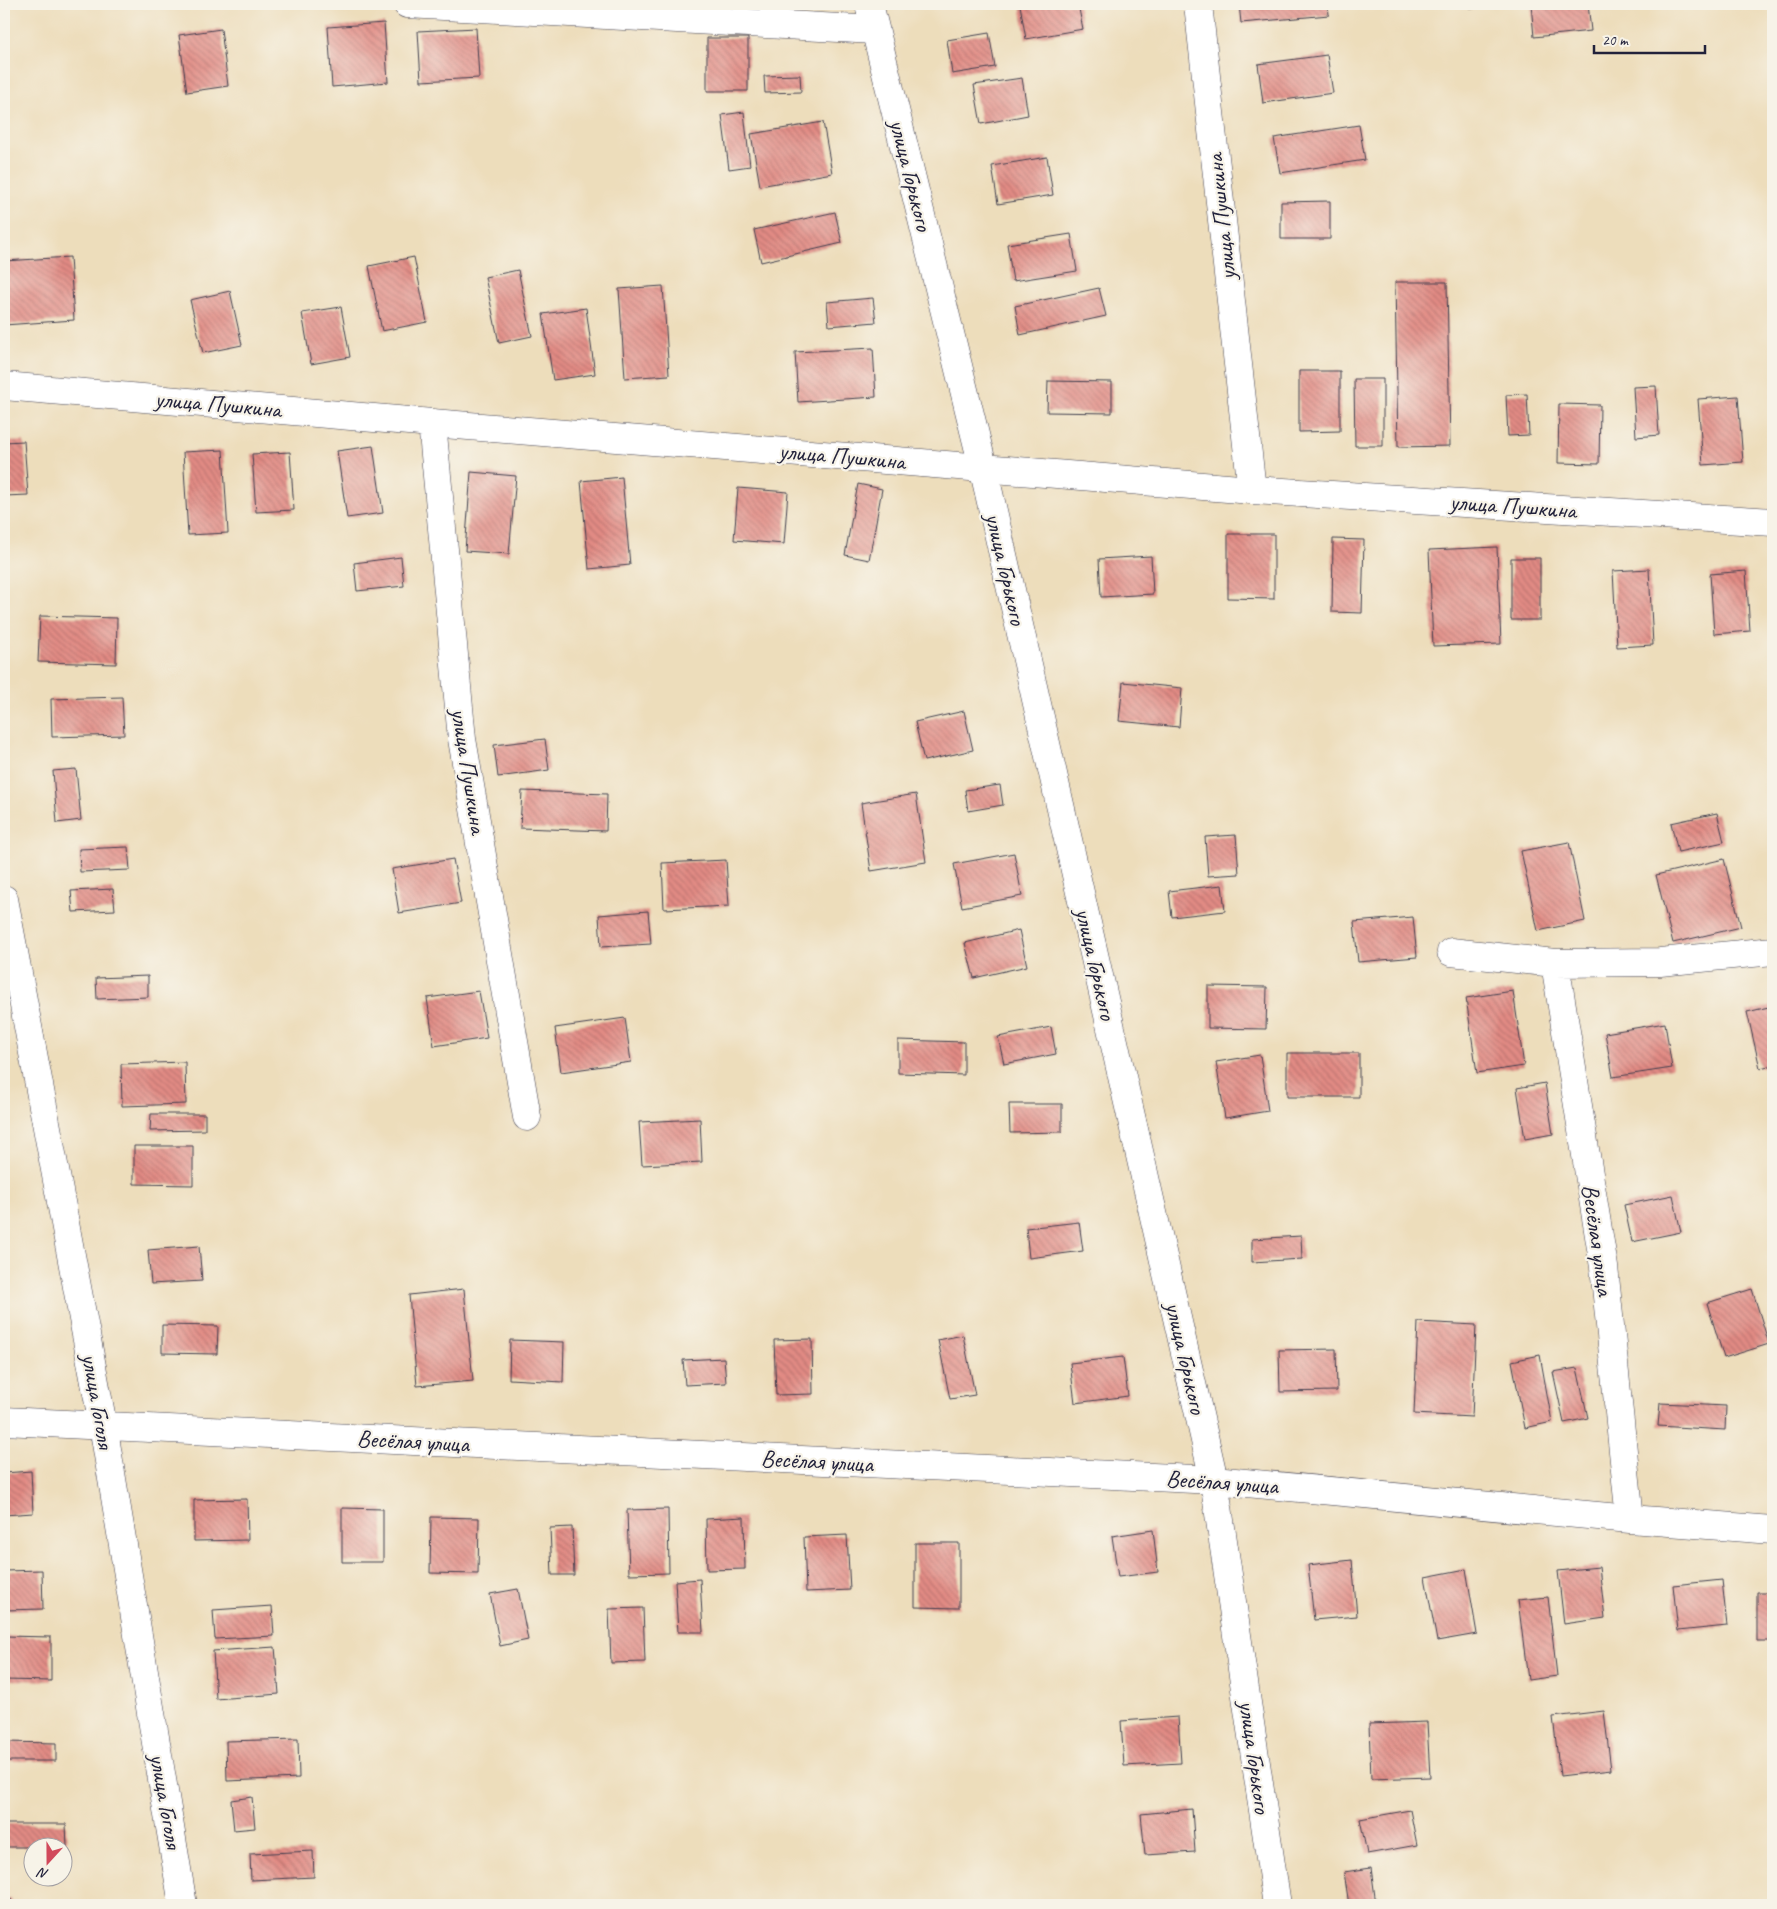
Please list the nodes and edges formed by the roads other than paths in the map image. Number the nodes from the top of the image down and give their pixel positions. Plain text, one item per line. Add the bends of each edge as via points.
1 (406, 4) edge
2 (869, 4) edge
3 (1198, 4) edge
4 (875, 30) junction
5 (4, 386) edge
6 (432, 423) junction
7 (983, 468) junction
8 (1252, 490) junction
9 (1773, 522) edge
10 (4, 899) edge
11 (1773, 951) edge
12 (1450, 952) dead end
13 (1555, 963) junction
14 (527, 1117) dead end
15 (4, 1421) edge
16 (103, 1426) junction
17 (1214, 1480) junction
18 (1630, 1519) junction
19 (1773, 1530) edge
20 (183, 1905) edge
21 (1276, 1905) edge

1 - 4 street
2 - 4 street, улица Горького
3 - 8 street, улица Пушкина
4 - 7 street, улица Горького
5 - 6 street, улица Пушкина
6 - 7 street, улица Пушкина
6 - 14 street, улица Пушкина via 462,739
7 - 8 street, улица Пушкина
7 - 17 street, улица Горького
8 - 9 street, улица Пушкина
10 - 16 street, улица Гоголя
11 - 13 street via 1660,962
12 - 13 street
13 - 18 street, Весёлая улица via 1604,1267
15 - 16 street, Весёлая улица
16 - 17 street, Весёлая улица
16 - 20 street, улица Гоголя
17 - 18 street, Весёлая улица
17 - 21 street, улица Горького
18 - 19 street, Весёлая улица

